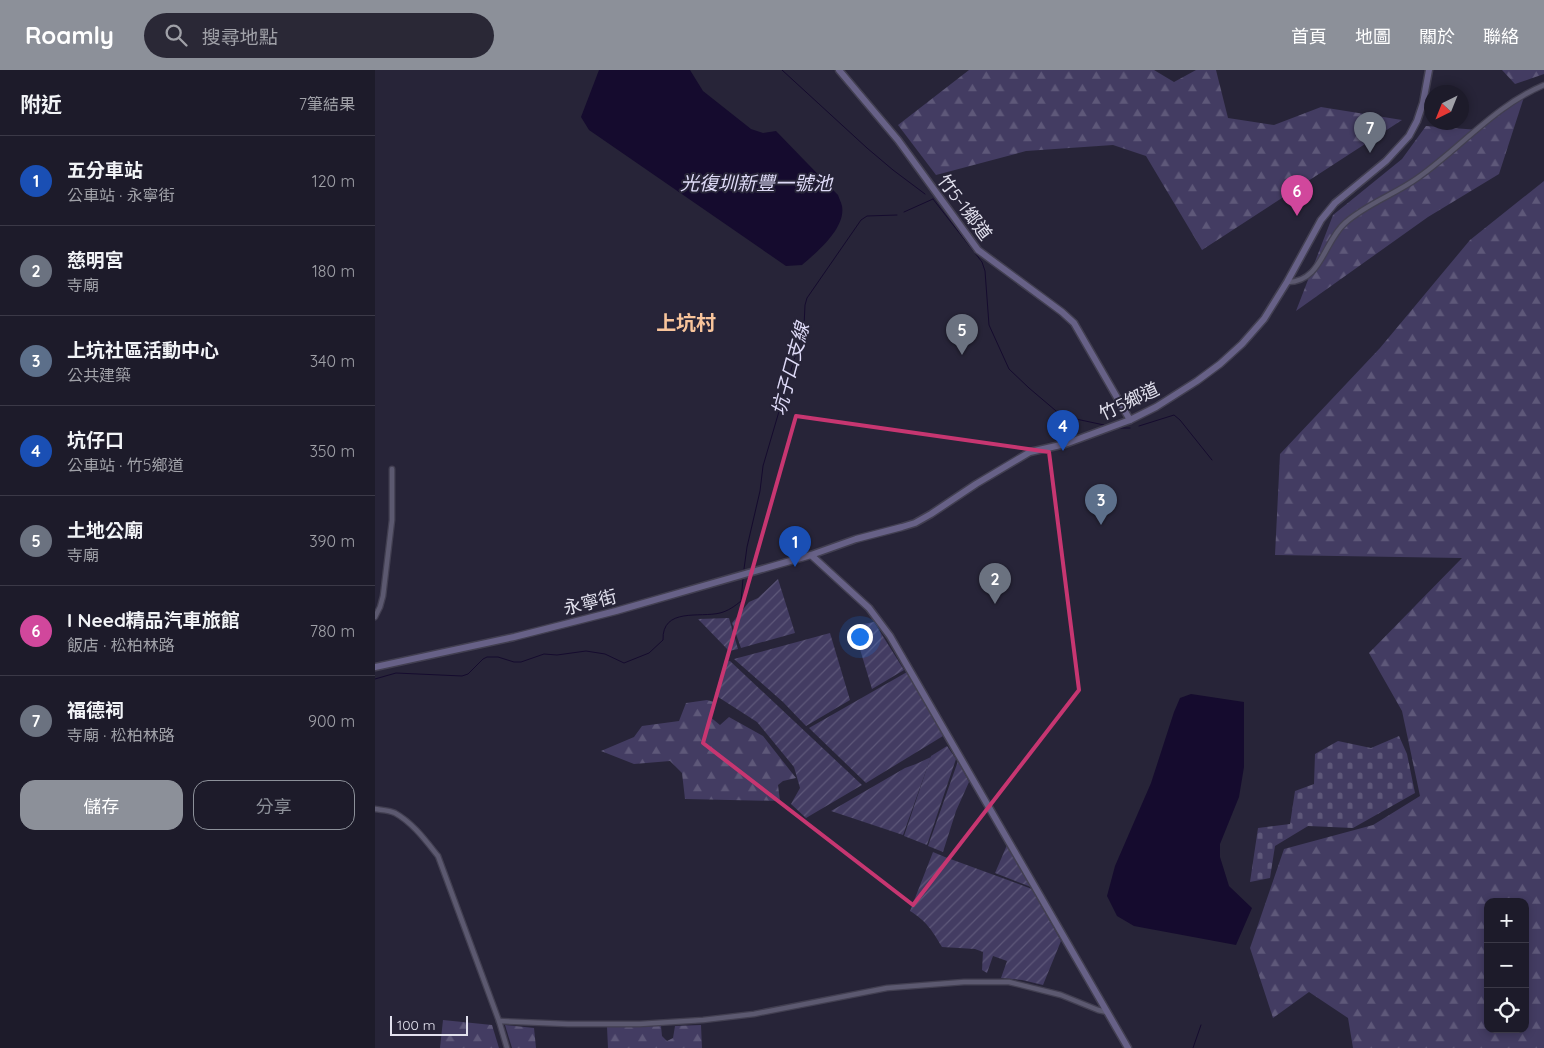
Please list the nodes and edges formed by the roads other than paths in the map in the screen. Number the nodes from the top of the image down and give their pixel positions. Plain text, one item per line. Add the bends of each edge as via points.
1 (839, 70) edge
2 (1429, 70) edge
3 (1544, 85) edge
4 (1287, 282) junction
5 (1130, 420) junction
6 (392, 469) dead end
7 (811, 555) junction
8 (375, 617) edge
9 (375, 668) edge
10 (375, 809) edge
11 (1107, 1012) junction
12 (499, 1021) junction
13 (507, 1048) edge
14 (1128, 1048) edge

1 - 5 street, 竹5-1鄉道 via 898,140 978,250 1074,323
2 - 4 street, 竹5鄉道 via 1423,103 1409,136 1386,161 1331,208
3 - 4 street via 1529,91 1485,123 1418,178 1344,223 1316,269 1306,278
4 - 5 street, 竹5鄉道 via 1264,319 1220,364 1177,394
5 - 7 street, 竹5鄉道 via 1065,444 1030,452 915,523
6 - 8 street via 392,520 383,596
7 - 9 street, 永寧街 via 616,611
7 - 11 street via 869,608 890,636
10 - 12 street via 393,812 407,822 438,856
11 - 12 street via 1019,984 964,982 887,988 754,1014 703,1020 631,1024
11 - 14 street
12 - 13 street

